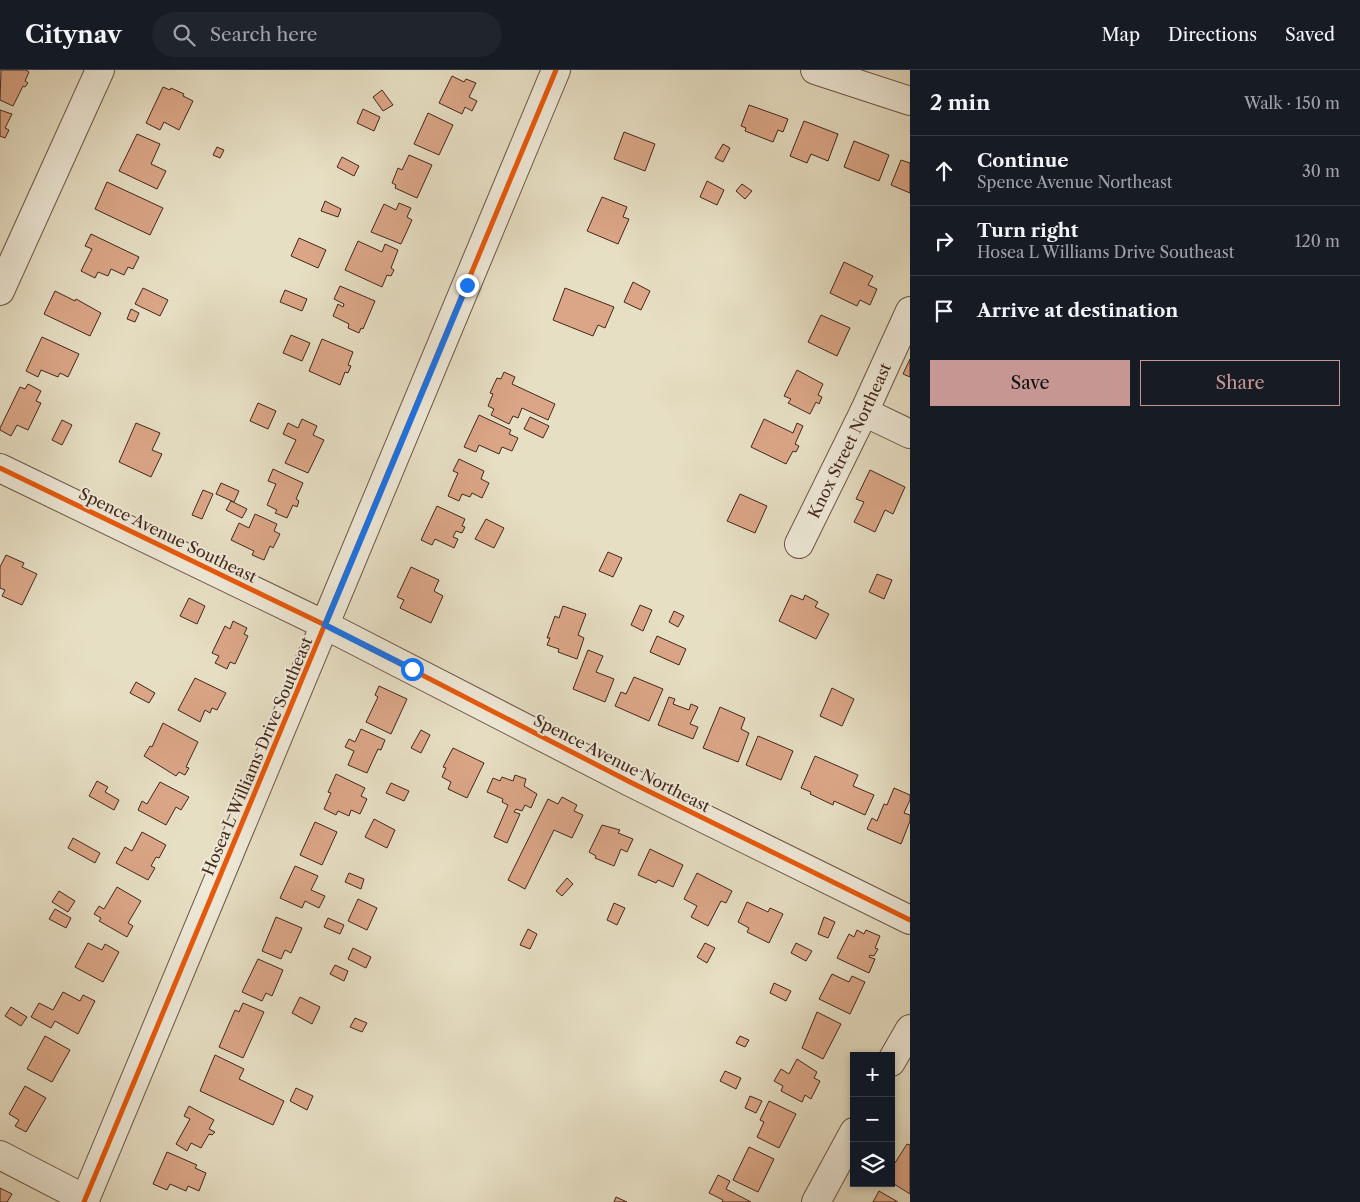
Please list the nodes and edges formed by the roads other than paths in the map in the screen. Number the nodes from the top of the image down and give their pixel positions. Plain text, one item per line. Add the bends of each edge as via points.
1 (100, 70) edge
2 (556, 70) edge
3 (815, 70) edge
4 (910, 101) edge
5 (0, 291) edge
6 (910, 310) edge
7 (864, 412) junction
8 (910, 434) edge
9 (0, 468) edge
10 (799, 544) dead end
11 (325, 625) junction
12 (910, 920) edge
13 (910, 1029) edge
14 (895, 1055) edge
15 (850, 1139) edge
16 (0, 1155) edge
17 (85, 1201) edge
18 (816, 1202) edge

1 - 5 street
2 - 11 street, Hosea L Williams Drive Southeast
3 - 4 street
6 - 7 street, Knox Street Northeast
7 - 8 street
7 - 10 street, Knox Street Northeast
9 - 11 street, Spence Avenue Southeast
11 - 12 street, Spence Avenue Northeast via 632,783
11 - 17 street, Hosea L Williams Drive Southeast
13 - 14 street
15 - 18 street
16 - 17 street

